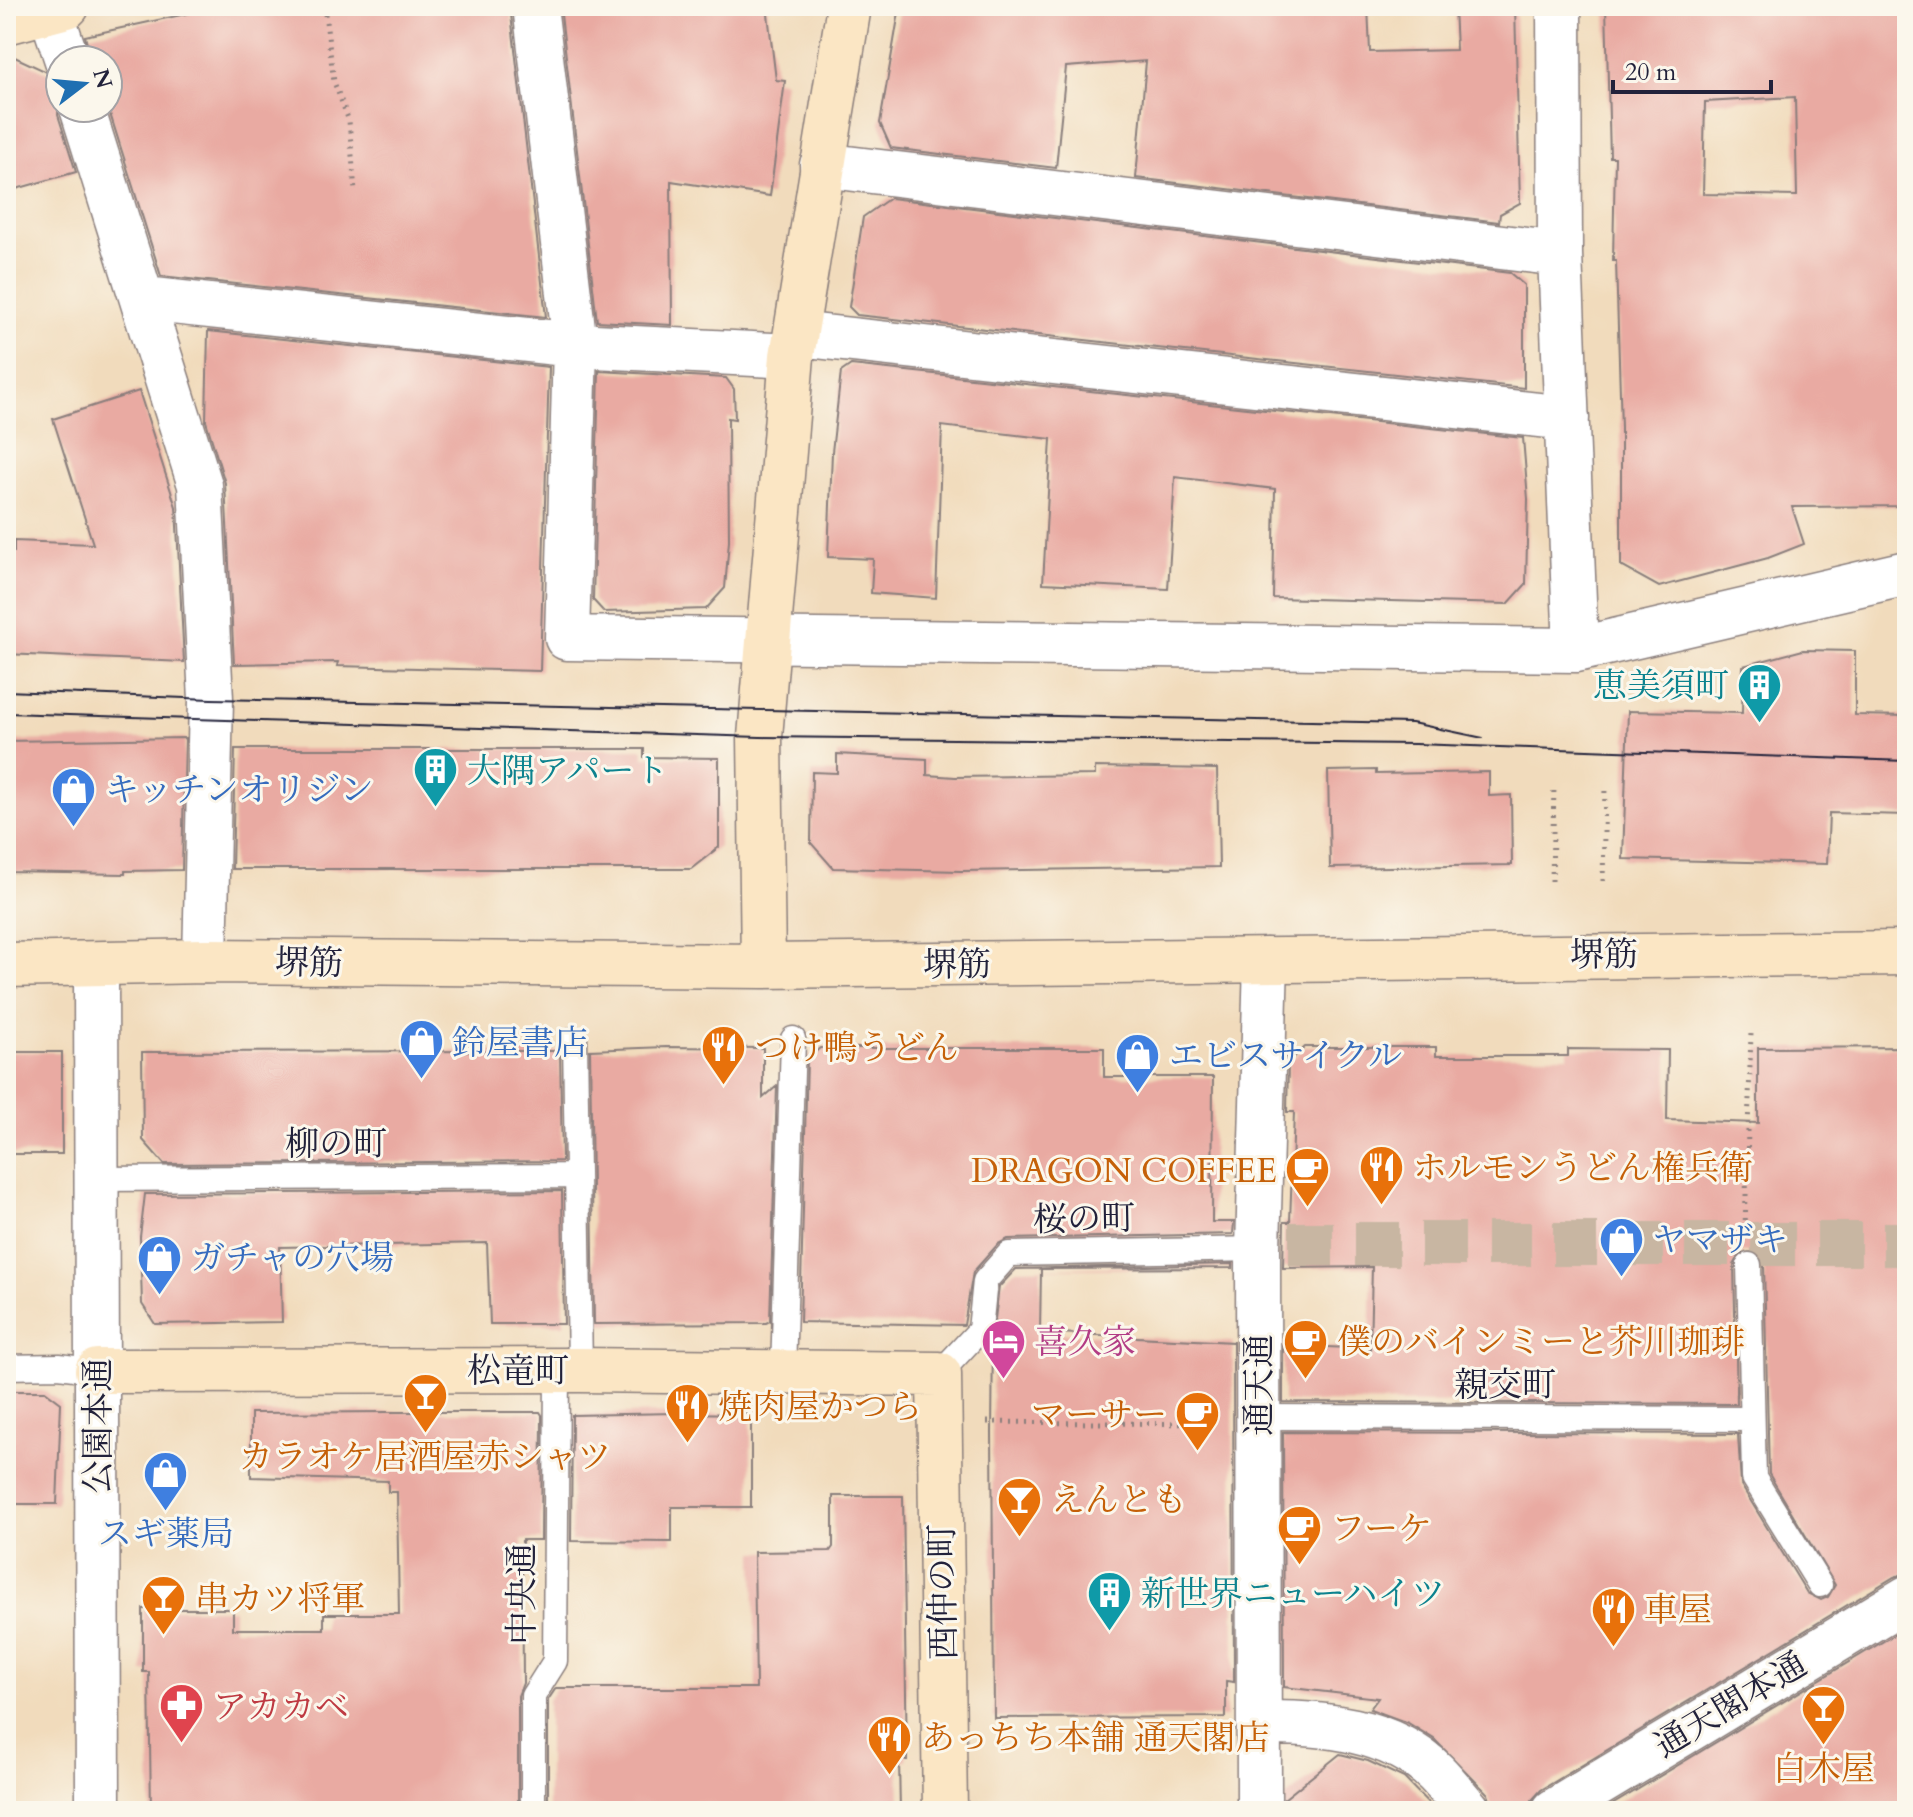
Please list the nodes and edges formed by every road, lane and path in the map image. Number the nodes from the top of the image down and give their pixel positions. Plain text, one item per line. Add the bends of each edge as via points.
1 (324, 6) edge
2 (535, 6) edge
3 (849, 6) edge
4 (1559, 6) edge
5 (55, 7) edge
6 (6, 22) edge
7 (63, 44) edge
8 (87, 124) edge
9 (822, 165) junction
10 (355, 191) dead end
11 (1560, 254) junction
12 (144, 299) junction
13 (575, 345) junction
14 (794, 345) junction
15 (1567, 418) junction
16 (1907, 573) edge
17 (770, 641) junction
18 (1576, 650) junction
19 (1554, 785) dead end
20 (1605, 787) dead end
21 (1552, 881) dead end
22 (1603, 881) dead end
23 (1907, 953) edge
24 (1266, 960) junction
25 (205, 961) junction
26 (96, 964) junction
27 (6, 965) edge
28 (763, 966) junction
29 (1751, 1033) dead end
30 (575, 1039) dead end
31 (793, 1039) dead end
32 (575, 1176) junction
33 (97, 1179) junction
34 (1745, 1231) dead end
35 (1274, 1247) junction
36 (1749, 1265) dead end
37 (6, 1367) edge
38 (568, 1370) junction
39 (97, 1371) junction
40 (783, 1372) junction
41 (939, 1374) junction
42 (1752, 1419) junction
43 (1238, 1421) junction
44 (939, 1422) junction
45 (1820, 1585) dead end
46 (1907, 1598) edge
47 (1260, 1723) junction
48 (98, 1811) edge
49 (533, 1811) edge
50 (945, 1811) edge
51 (1259, 1811) edge
52 (1469, 1811) edge
53 (1554, 1811) edge

1 - 10 path via 334,82 349,121
2 - 13 street
3 - 9 street
4 - 11 street
5 - 6 street
5 - 7 street
8 - 12 street
9 - 11 street
9 - 14 street
11 - 15 street
12 - 13 street
12 - 25 street via 200,485 211,699
13 - 14 street
13 - 17 street via 567,638
14 - 15 street
14 - 17 street
15 - 18 street
16 - 18 street
17 - 18 street
17 - 28 street via 760,737
19 - 21 path
20 - 22 path
23 - 24 street, 堺筋
24 - 28 street, 堺筋
24 - 35 street, 通天通
25 - 26 street, 堺筋
25 - 28 street, 堺筋
26 - 27 street, 堺筋
26 - 33 street, 公園本通
29 - 34 path
30 - 32 lane, 中央通
31 - 40 lane
32 - 33 lane, 柳の町
32 - 38 lane, 中央通
33 - 39 street, 公園本通
35 - 41 lane, 桜の町 via 1009,1254 985,1281 980,1330
35 - 43 street, 通天通
36 - 42 lane
37 - 39 lane
38 - 39 street, 松竜町
38 - 40 street, 松竜町
38 - 49 lane, 中央通 via 555,1661 533,1696
39 - 48 street, 公園本通
40 - 41 street, 松竜町
41 - 44 street, 西仲の町
42 - 43 lane, 親交町
42 - 45 lane via 1754,1478
43 - 44 path
43 - 47 street, 通天通
44 - 50 street, 西仲の町
46 - 53 street, 通天閣本通
47 - 51 street, 通天通
47 - 52 street via 1328,1724 1382,1739 1434,1771

